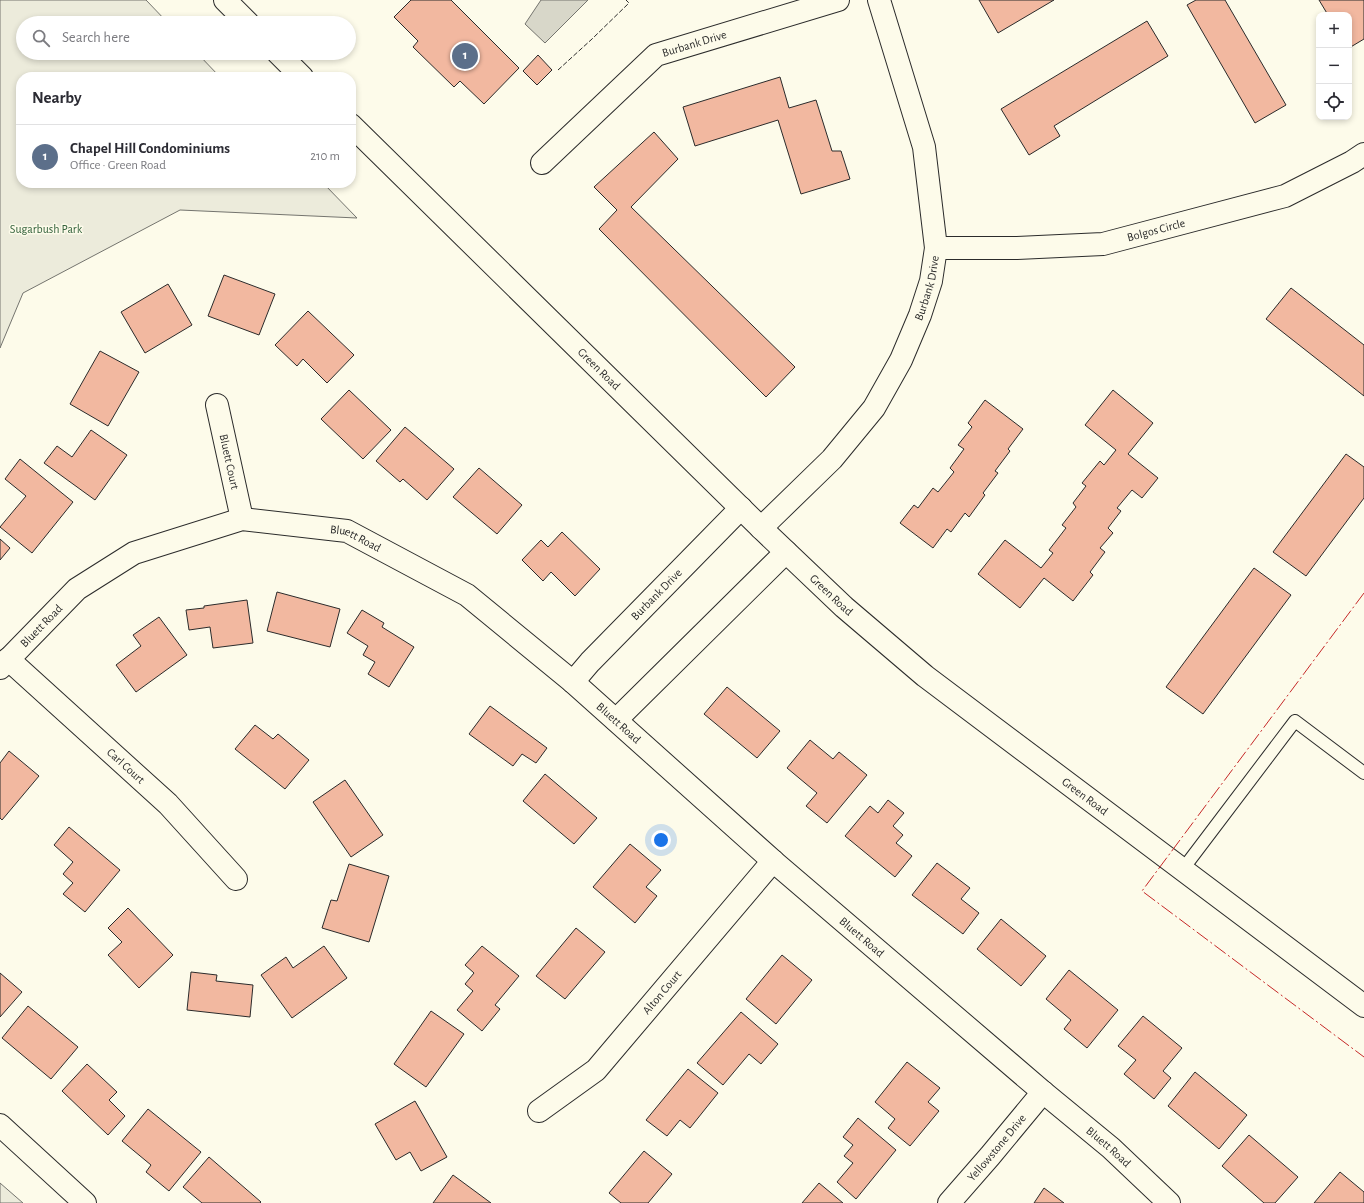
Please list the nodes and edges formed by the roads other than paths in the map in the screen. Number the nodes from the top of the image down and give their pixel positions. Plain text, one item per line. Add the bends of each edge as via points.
1 (224, 0) edge
2 (838, 0) edge
3 (879, 0) edge
4 (241, 16) edge
5 (285, 60) edge
6 (297, 72) edge
7 (356, 130) edge
8 (1364, 154) edge
9 (542, 163) dead end
10 (936, 248) junction
11 (217, 404) dead end
12 (741, 508) junction
13 (242, 519) junction
14 (761, 528) junction
15 (786, 552) junction
16 (4, 663) edge
17 (573, 682) junction
18 (616, 720) junction
19 (1364, 773) edge
20 (774, 861) junction
21 (1183, 868) junction
22 (236, 879) dead end
23 (1364, 1006) edge
24 (1043, 1092) junction
25 (539, 1111) dead end
26 (0, 1125) edge
27 (85, 1203) edge
28 (949, 1203) edge
29 (1169, 1203) edge

1 - 4 street
2 - 9 street, Burbank Drive via 656,55
3 - 10 street, Burbank Drive via 924,147
5 - 6 street
7 - 12 street, Green Road
8 - 10 street, Bolgos Circle via 1285,196 1103,244
10 - 14 street, Burbank Drive via 931,281 920,315 901,360 874,408 832,459
11 - 13 street, Bluett Court
12 - 14 street, Green Road
12 - 17 street, Burbank Drive
13 - 16 street, Bluett Road via 134,553 77,589
13 - 17 street, Bluett Road via 347,531 467,595
14 - 15 street, Green Road
15 - 18 street
15 - 21 street, Green Road via 844,607 925,676
16 - 22 street, Carl Court via 168,804
17 - 18 street, Bluett Road
18 - 20 street, Bluett Road
19 - 21 lane via 1295,721
20 - 24 street, Bluett Road
20 - 25 street, Alton Court via 596,1070
21 - 23 street, Green Road
24 - 28 street, Yellowstone Drive
24 - 29 street, Bluett Road via 1111,1148
26 - 27 street

